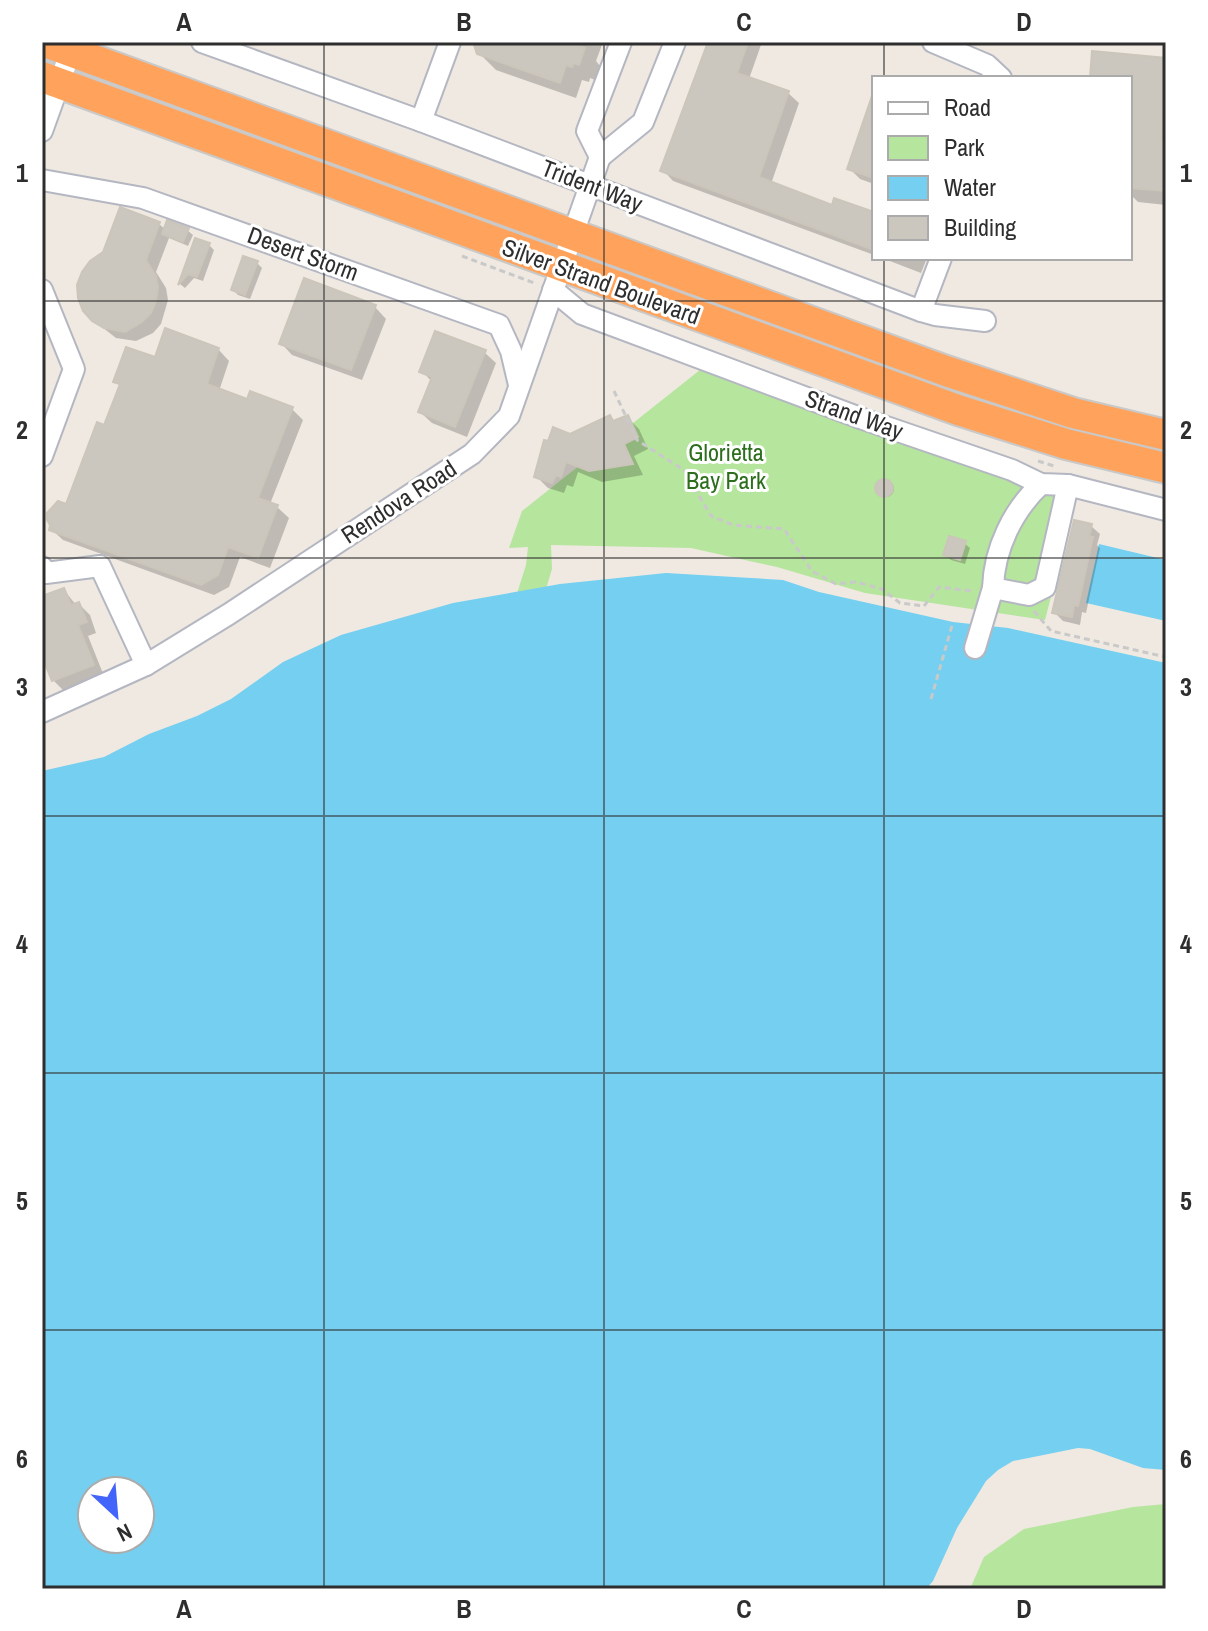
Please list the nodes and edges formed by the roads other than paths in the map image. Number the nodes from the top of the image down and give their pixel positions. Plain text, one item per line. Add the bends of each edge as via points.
1 (202, 42) edge
2 (450, 42) edge
3 (621, 42) edge
4 (675, 42) edge
5 (933, 42) edge
6 (63, 45) edge
7 (999, 76) edge
8 (51, 80) edge
9 (421, 121) junction
10 (43, 126) edge
11 (600, 157) junction
12 (42, 180) edge
13 (590, 185) junction
14 (572, 235) junction
15 (940, 260) edge
16 (557, 279) junction
17 (42, 290) edge
18 (921, 311) junction
19 (985, 321) dead end
20 (519, 386) junction
21 (1166, 435) edge
22 (42, 456) edge
23 (1166, 468) edge
24 (1041, 484) junction
25 (1068, 485) junction
26 (1166, 510) edge
27 (42, 567) edge
28 (992, 591) junction
29 (975, 648) dead end
30 (146, 665) junction
31 (42, 712) edge

1 - 9 street, Trident Way
2 - 9 street
3 - 11 street via 587,131
4 - 11 street via 643,122
5 - 7 street via 987,65
6 - 8 street
6 - 14 highway, Silver Strand Boulevard
8 - 10 street
8 - 16 highway, Silver Strand Boulevard
9 - 13 street, Trident Way
11 - 13 street, Rendova Road
12 - 20 street, Desert Storm via 143,198 499,325
13 - 14 street, Rendova Road
13 - 18 street, Trident Way
14 - 16 street, Rendova Road
14 - 21 highway, Silver Strand Boulevard via 946,371 1073,413
15 - 18 street
16 - 20 street, Rendova Road
16 - 23 highway, Silver Strand Boulevard via 1066,444
16 - 24 street, Strand Way via 582,314
17 - 22 street via 74,369
18 - 19 street, Trident Way
20 - 30 street, Rendova Road via 509,416 472,454
24 - 25 street, Strand Way
24 - 28 street via 1009,526
25 - 26 street, Strand Way
25 - 28 street via 1045,587 1029,595
27 - 30 street via 46,573 100,566
28 - 29 street
30 - 31 street, Rendova Road

